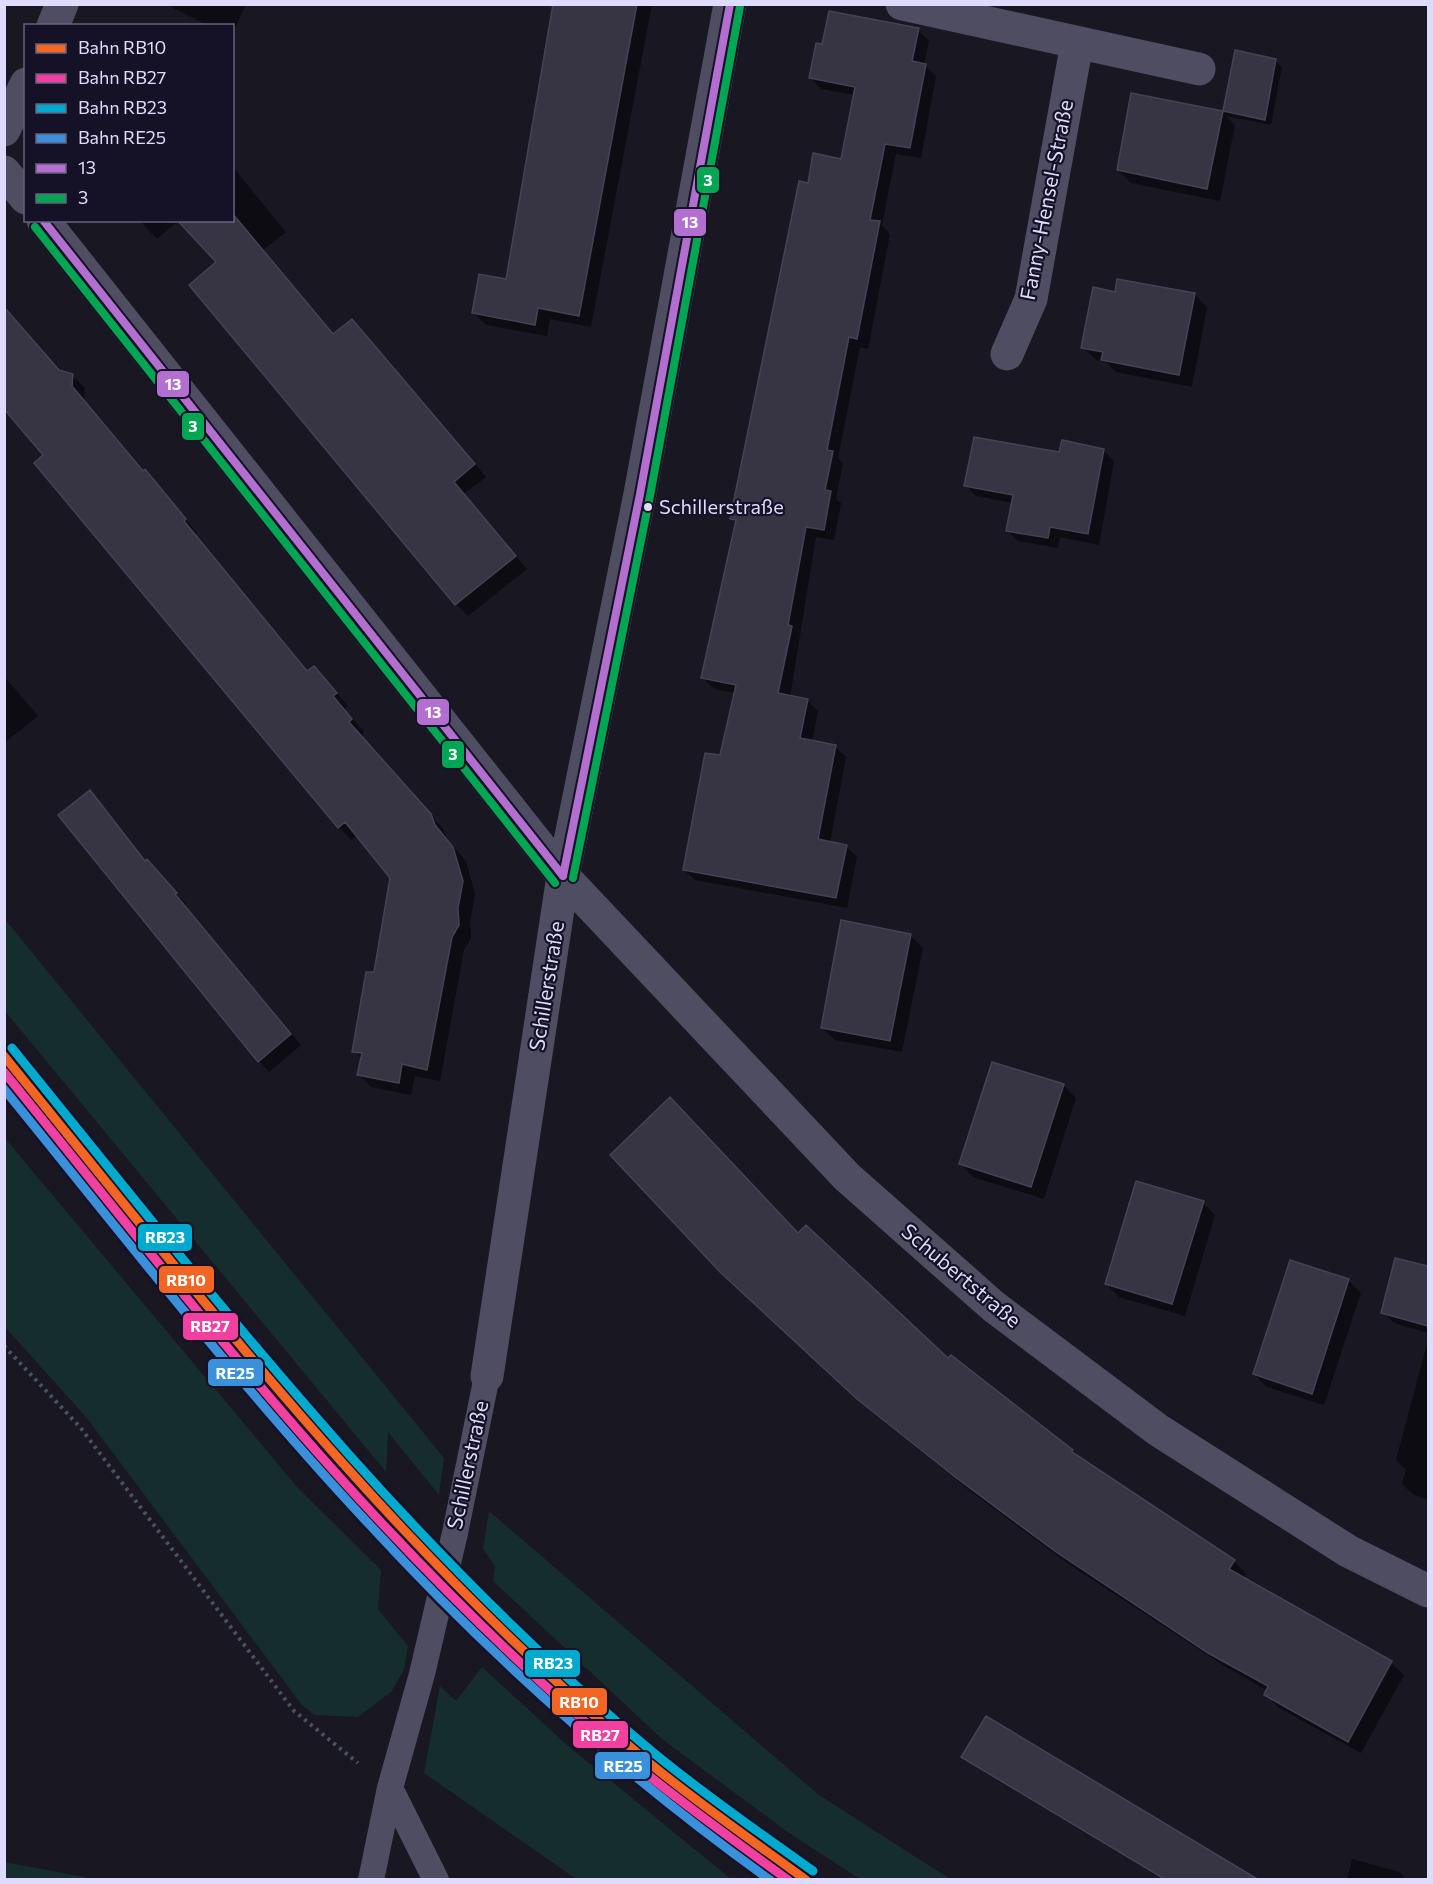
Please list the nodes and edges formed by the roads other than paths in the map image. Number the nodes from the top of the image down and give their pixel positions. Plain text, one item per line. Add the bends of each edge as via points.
1 (62, 4) edge
2 (730, 4) edge
3 (902, 4) edge
4 (54, 24) edge
5 (1077, 43) junction
6 (1199, 69) dead end
7 (24, 88) edge
8 (4, 130) edge
9 (4, 172) edge
10 (24, 196) edge
11 (45, 222) edge
12 (1007, 354) dead end
13 (563, 876) junction
14 (487, 1376) joint
15 (1428, 1591) edge
16 (390, 1788) junction
17 (372, 1880) edge
18 (436, 1880) edge

1 - 4 street
2 - 13 street, Schillerstraße via 642,482
3 - 5 street
5 - 6 street
5 - 12 street, Fanny-Hensel-Straße via 1030,299
7 - 8 street
9 - 10 street
11 - 13 street, Schubertstraße
13 - 14 street, Schillerstraße
13 - 15 street, Schubertstraße via 847,1177 993,1306 1158,1430 1348,1551
14 - 16 lane, Schillerstraße via 429,1641
16 - 17 lane, Schillerstraße
16 - 18 lane

